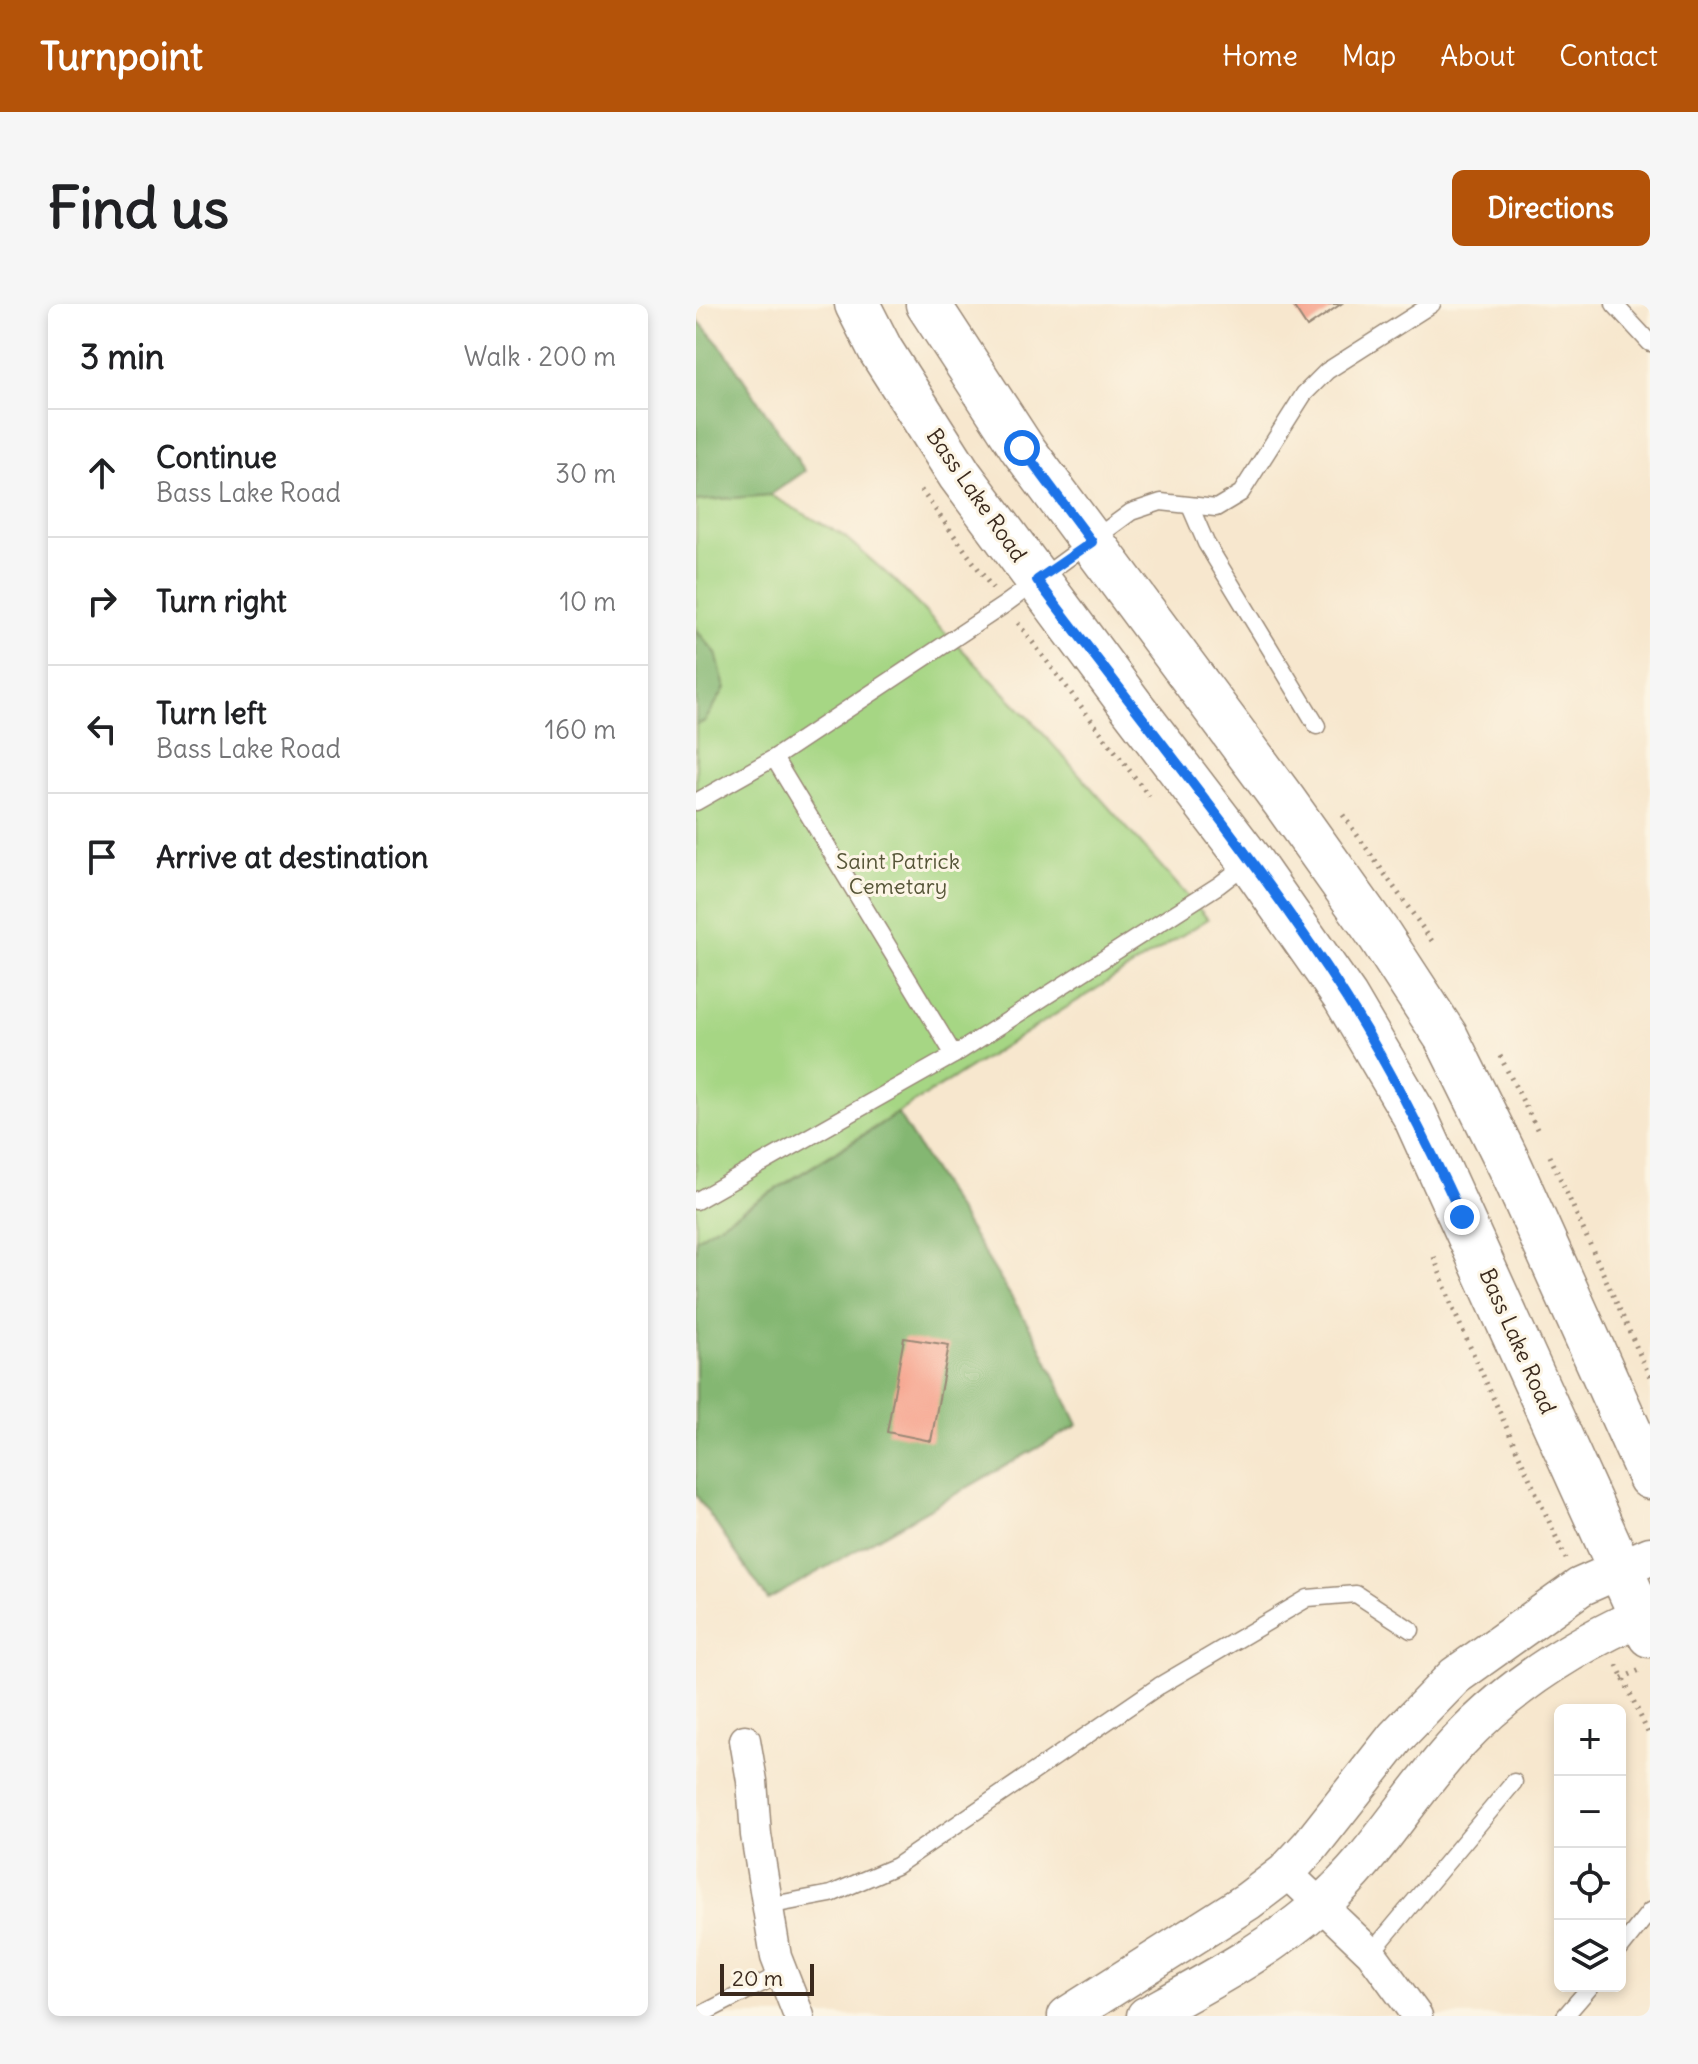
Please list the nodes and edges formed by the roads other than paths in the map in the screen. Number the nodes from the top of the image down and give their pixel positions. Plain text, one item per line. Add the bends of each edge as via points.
1 (857, 304) edge
2 (928, 304) edge
3 (1432, 304) edge
4 (1614, 304) edge
5 (1650, 343) edge
6 (1190, 506) junction
7 (1092, 542) junction
8 (1037, 580) junction
9 (1317, 726) dead end
10 (774, 758) junction
11 (696, 802) edge
12 (1250, 861) junction
13 (954, 1055) junction
14 (696, 1201) edge
15 (1650, 1477) edge
16 (1635, 1562) edge
17 (1647, 1621) edge
18 (1411, 1630) dead end
19 (745, 1740) dead end
20 (1514, 1782) dead end
21 (1286, 1872) junction
22 (1321, 1905) junction
23 (767, 1906) junction
24 (1650, 1911) edge
25 (1626, 1941) edge
26 (1371, 1953) junction
27 (782, 1973) junction
28 (1586, 1992) edge
29 (698, 2016) edge
30 (799, 2016) edge
31 (1067, 2016) edge
32 (1146, 2016) edge
33 (1417, 2016) edge
34 (1565, 2016) edge

1 - 8 main road, Bass Lake Road via 960,475
2 - 7 main road via 1022,448
3 - 6 lane via 1327,371 1304,394 1241,493 1216,508
4 - 5 lane
6 - 7 lane via 1146,505
6 - 9 lane via 1206,543
7 - 8 lane
7 - 15 main road via 1372,924 1446,1037
8 - 10 lane
8 - 12 main road, Bass Lake Road
10 - 11 lane
10 - 13 lane
12 - 13 lane
12 - 16 main road, Bass Lake Road via 1345,997 1415,1116
13 - 14 lane
16 - 17 main road, Bass Lake Road
16 - 21 street via 1581,1586 1455,1676 1396,1737
17 - 22 street via 1580,1647 1503,1699 1459,1741
18 - 23 lane via 1356,1594 1308,1598 1159,1686 896,1866 831,1894
19 - 23 street
20 - 26 lane
21 - 22 street
21 - 31 street
22 - 26 street
22 - 32 street via 1232,1968
23 - 27 street
24 - 25 lane
26 - 33 street
27 - 29 lane
27 - 30 street
28 - 34 lane

